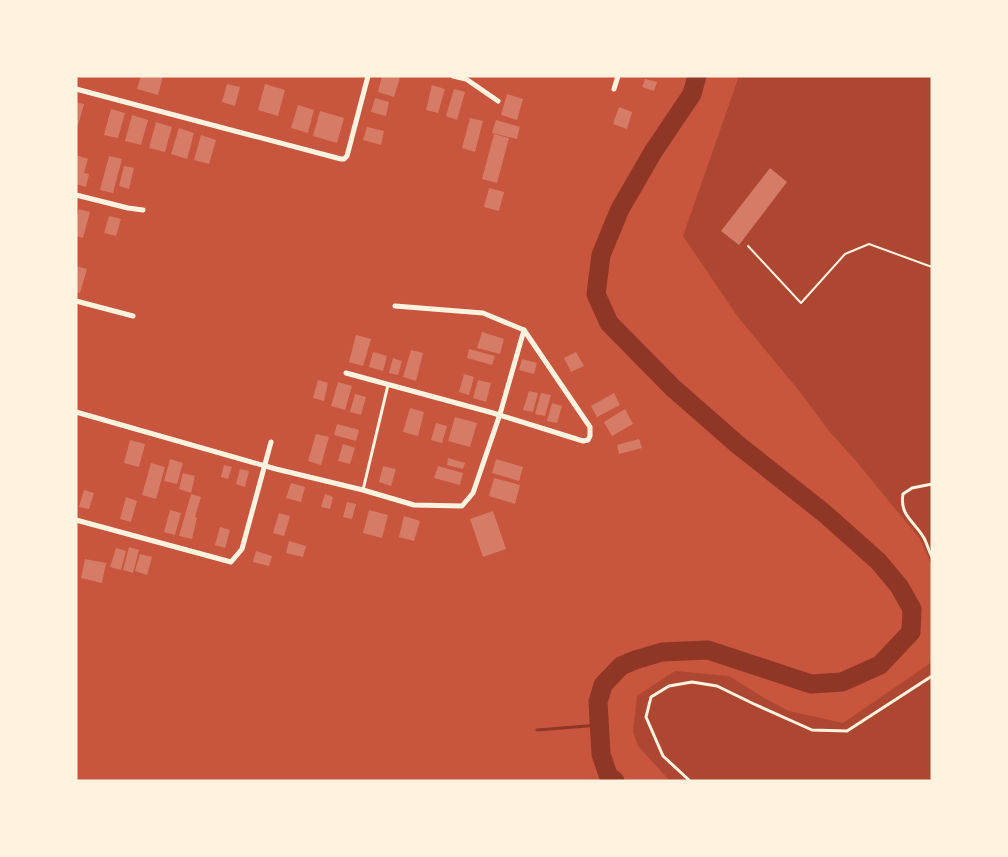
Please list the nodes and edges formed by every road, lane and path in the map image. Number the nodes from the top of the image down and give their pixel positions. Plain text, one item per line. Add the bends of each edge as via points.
1 (368, 76) edge
2 (453, 76) edge
3 (618, 76) edge
4 (76, 89) edge
5 (614, 89) dead end
6 (498, 100) dead end
7 (76, 195) edge
8 (143, 210) dead end
9 (748, 246) dead end
10 (932, 267) edge
11 (76, 301) edge
12 (395, 306) dead end
13 (134, 316) dead end
14 (524, 330) junction
15 (346, 373) dead end
16 (388, 384) junction
17 (76, 412) edge
18 (500, 414) junction
19 (271, 442) dead end
20 (265, 465) junction
21 (932, 484) edge
22 (362, 490) junction
23 (76, 520) edge
24 (932, 557) edge
25 (932, 676) edge
26 (690, 781) edge

1 - 4 street via 347,156 340,159
2 - 6 street via 466,80
3 - 5 street
7 - 8 street
9 - 10 path via 801,303 845,254 869,244
11 - 13 street
12 - 14 street via 483,313
14 - 18 street
14 - 18 street via 590,427 590,436 583,441
15 - 16 street
16 - 18 street
16 - 22 lane
17 - 20 street
18 - 22 street via 473,493 462,506 414,505
19 - 20 street
20 - 22 street
20 - 23 street via 242,549 231,562
21 - 24 lane via 912,488 903,494 901,503 924,538
25 - 26 lane via 847,731 812,730 717,686 692,682 669,686 651,697 646,717 664,756

